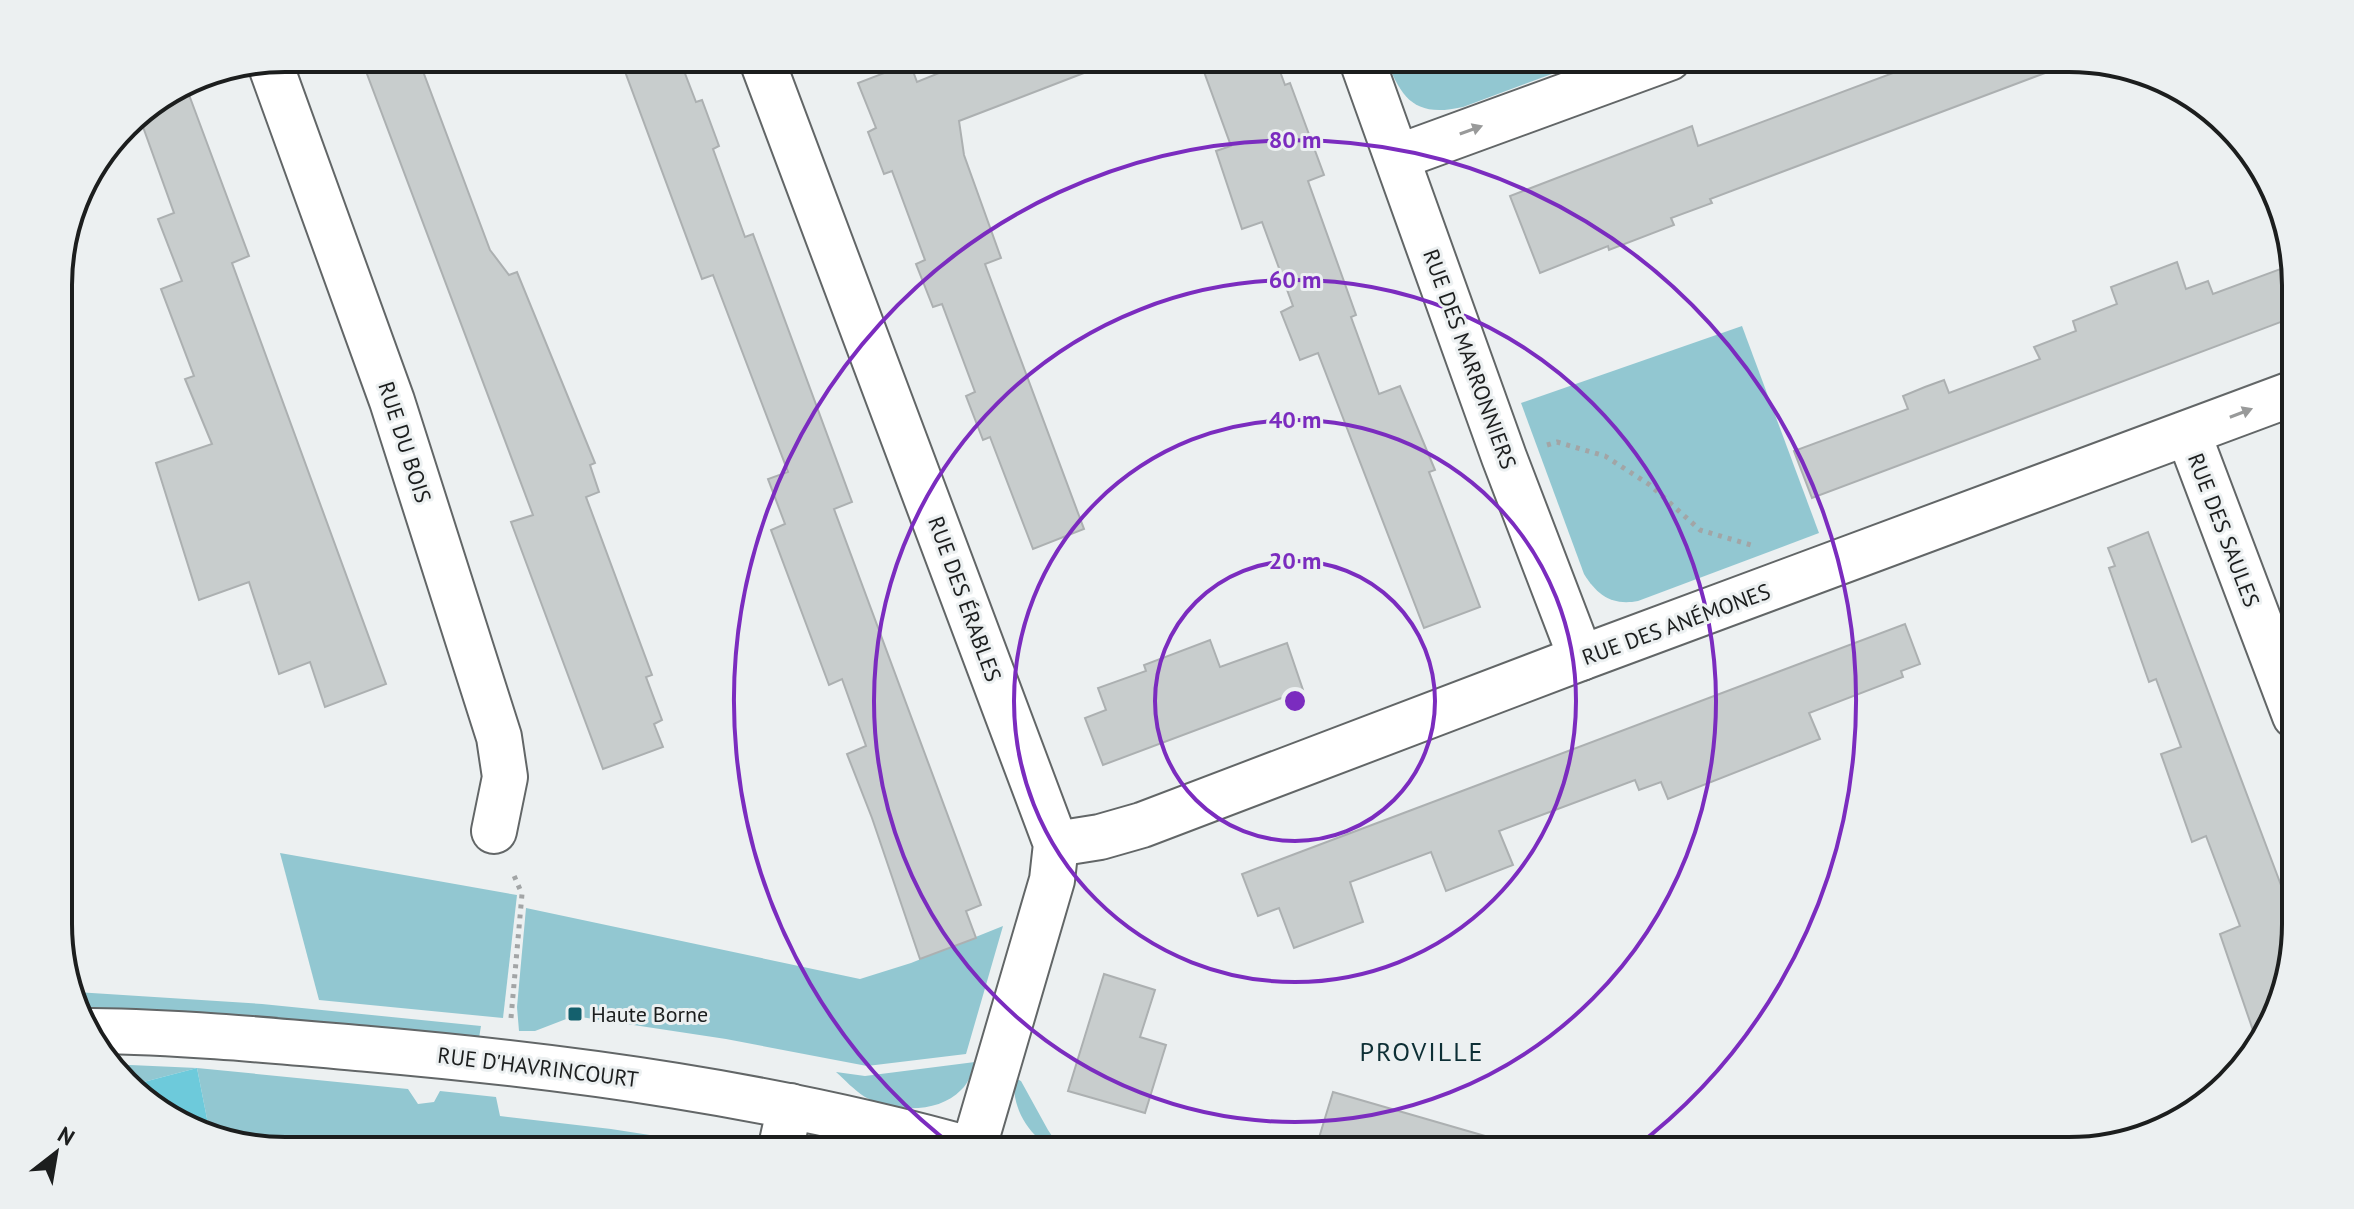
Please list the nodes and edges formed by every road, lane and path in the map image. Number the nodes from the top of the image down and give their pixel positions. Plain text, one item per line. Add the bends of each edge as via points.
1 (766, 72) edge
2 (1366, 72) edge
3 (1631, 72) edge
4 (273, 73) edge
5 (1398, 157) junction
6 (2282, 398) edge
7 (2188, 433) junction
8 (1504, 457) junction
9 (1775, 588) junction
10 (1581, 658) junction
11 (2282, 682) edge
12 (494, 831) joint
13 (1056, 844) junction
14 (102, 1032) edge
15 (501, 1062) junction
16 (790, 1106) junction
17 (783, 1137) edge
18 (920, 1137) edge
19 (979, 1137) edge

1 - 13 street, RUE DES ÉRABLES
2 - 5 street, RUE DES MARRONNIERS
5 -> 3 street
4 - 12 street, RUE DU BOIS via 392,401 499,737 505,777
5 - 8 street, RUE DES MARRONNIERS
7 -> 6 street, RUE DES ANÉMONES
7 - 9 street, RUE DES ANÉMONES
7 - 11 street, RUE DES SAULES
8 - 9 path via 1557,442 1605,456 1650,485 1700,530 1759,547
8 - 10 street, RUE DES MARRONNIERS
9 - 10 street, RUE DES ANÉMONES
10 - 13 street, RUE DES ANÉMONES via 1142,825
12 - 15 path via 522,894 511,1020
13 - 19 street, RUE DES ÉRABLES via 1052,880
14 - 15 street, RUE D'HAVRINCOURT
15 - 16 street, RUE D'HAVRINCOURT via 670,1083
16 - 17 street
16 - 18 street, RUE D'HAVRINCOURT

